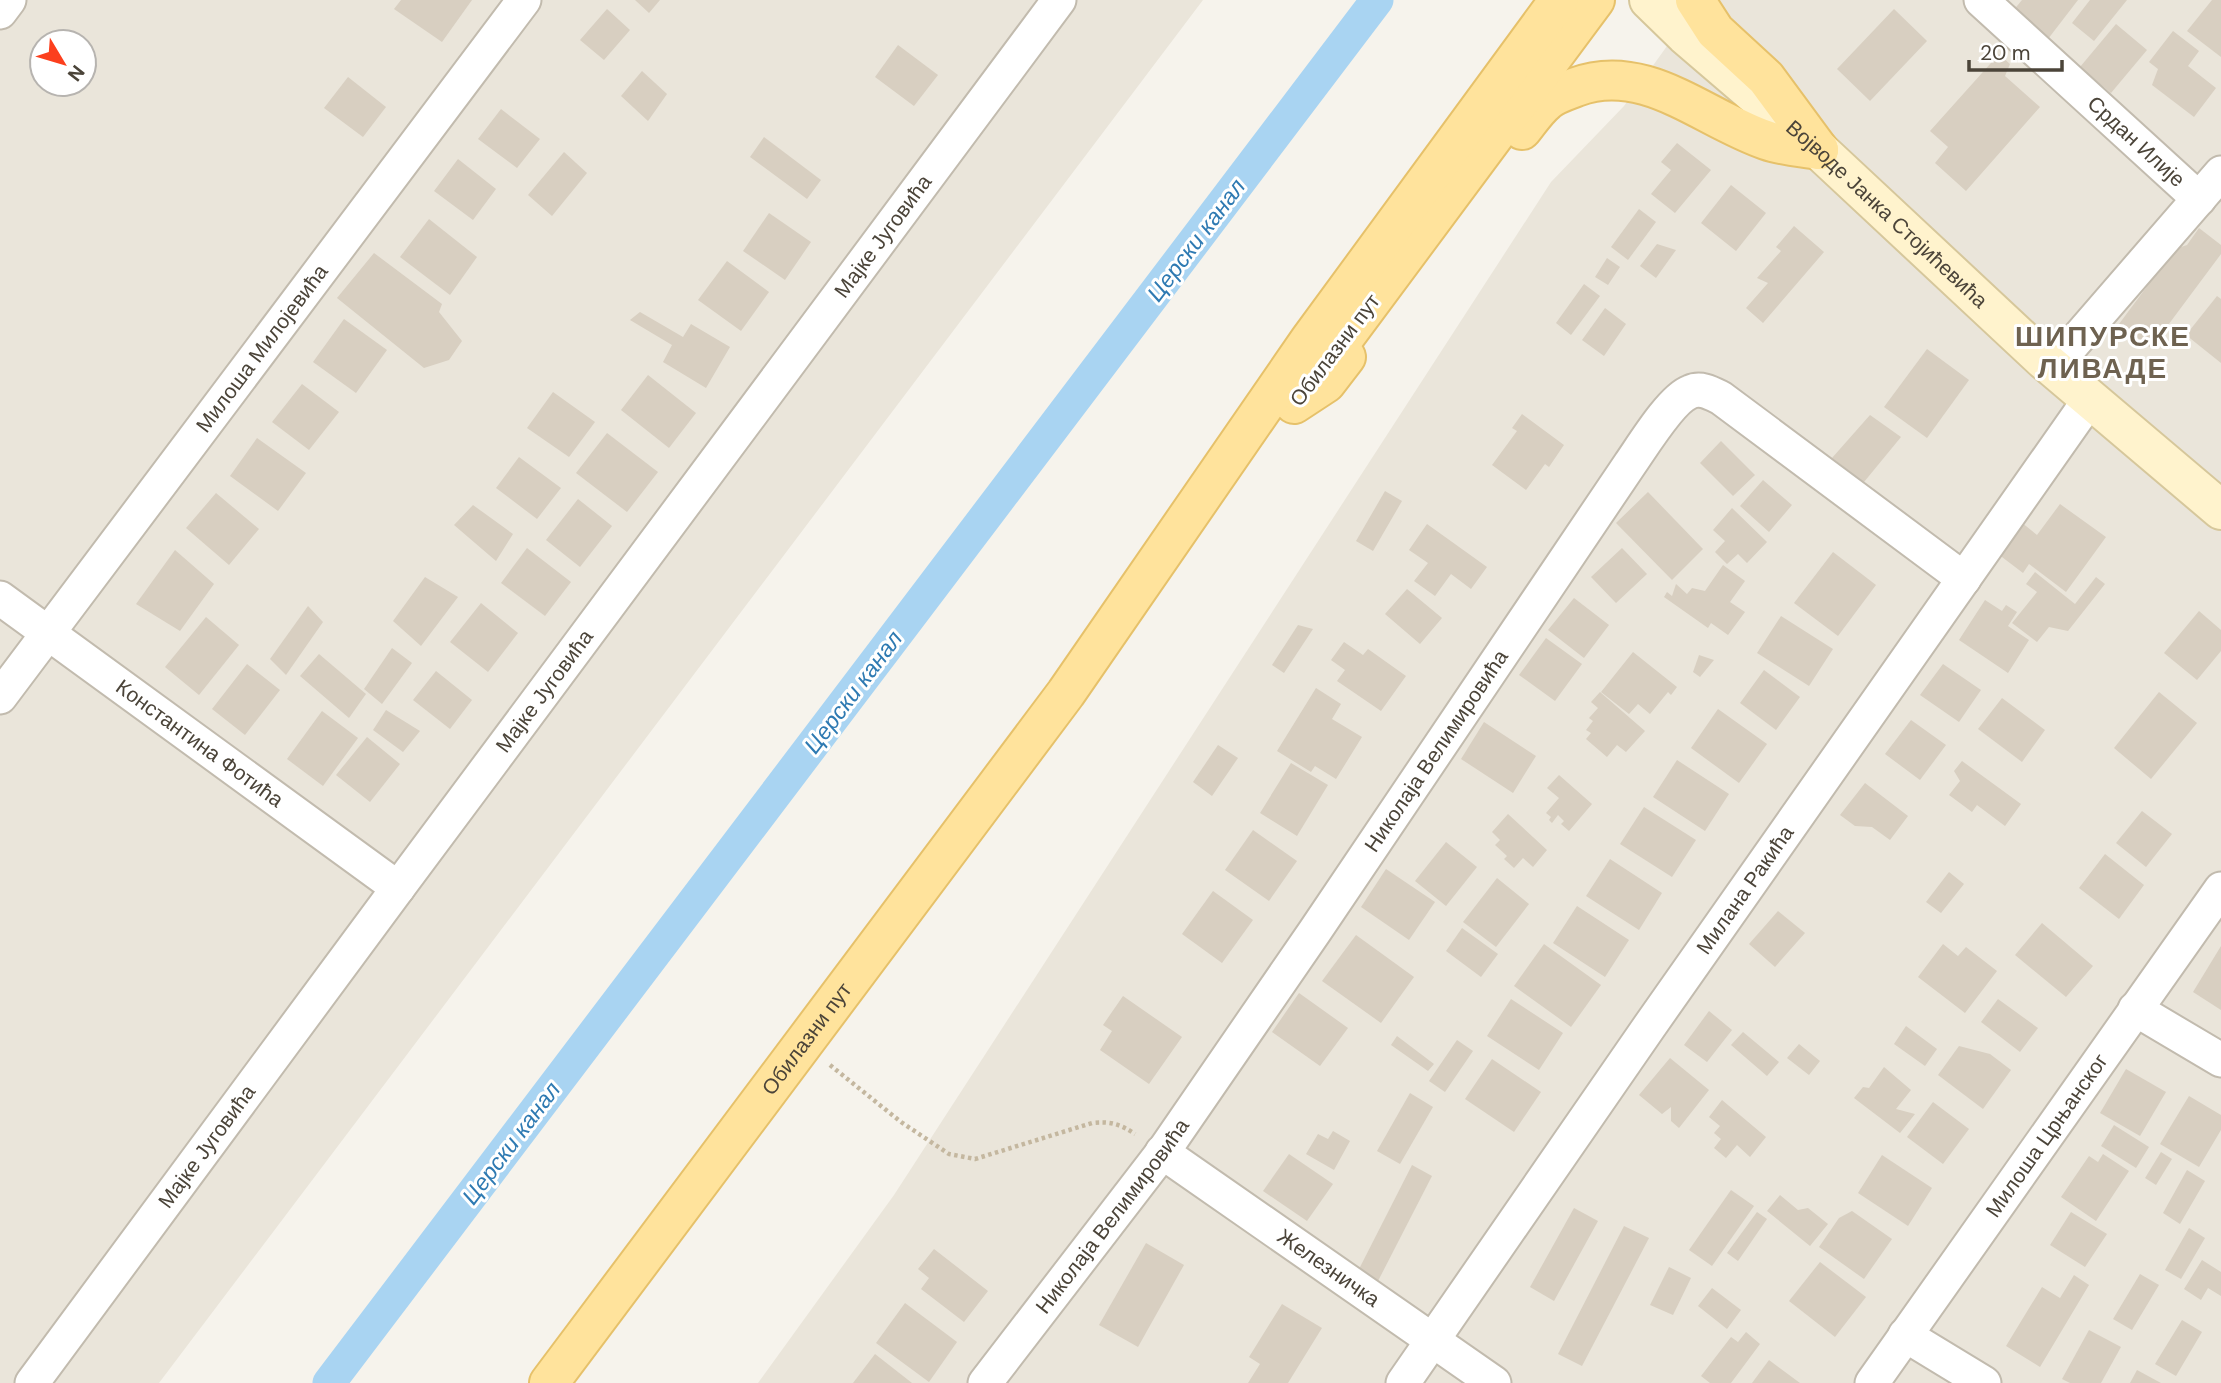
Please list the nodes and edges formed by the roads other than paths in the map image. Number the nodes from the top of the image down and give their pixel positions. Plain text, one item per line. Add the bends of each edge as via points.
1 (9, 0) edge
2 (524, 0) edge
3 (1059, 0) edge
4 (1559, 0) edge
5 (1595, 0) edge
6 (1649, 0) edge
7 (1695, 0) edge
8 (1981, 0) edge
9 (0, 12) edge
10 (1819, 150) junction
11 (2221, 173) edge
12 (2199, 198) junction
13 (2053, 367) junction
14 (2090, 399) junction
15 (1294, 404) junction
16 (2221, 510) edge
17 (1964, 579) junction
18 (0, 598) edge
19 (47, 632) junction
20 (1066, 693) junction
21 (0, 697) edge
22 (398, 888) junction
23 (2221, 889) edge
24 (2135, 1009) junction
25 (2221, 1060) edge
26 (1162, 1152) junction
27 (1905, 1335) junction
28 (1433, 1340) junction
29 (1000, 1378) edge
30 (32, 1383) edge
31 (550, 1383) edge
32 (1403, 1383) edge
33 (1494, 1383) edge
34 (1871, 1383) edge
35 (1984, 1383) edge

1 - 9 street
2 - 19 street, Милоша Милојевића
3 - 22 street, Мајке Југовића
4 - 20 main road, Обилазни пут via 1309,341
5 - 15 main road, Обилазни пут
6 - 10 street, Војводе Јанка Стојићевића
7 - 10 main road via 1715,32 1766,78
8 - 12 street, Срдан Илије
10 - 13 street, Војводе Јанка Стојићевића
10 - 15 main road via 1768,141 1642,83 1602,80 1560,93 1523,128 1326,383
11 - 12 street
12 - 13 street
13 - 14 street, Војводе Јанка Стојићевића
14 - 16 street, Војводе Јанка Стојићевића
14 - 17 street, Милана Ракића
15 - 20 main road, Обилазни пут via 1151,591
17 - 26 street, Николаја Велимировића via 1721,398 1705,390 1689,392 1661,419
17 - 28 street, Милана Ракића
18 - 19 street, Константина Фотића
19 - 21 street, Милоша Милојевића
19 - 22 street, Константина Фотића
20 - 31 main road, Обилазни пут
22 - 30 street, Мајке Југовића
23 - 24 street, Милоша Црњанског
24 - 25 street
24 - 27 street, Милоша Црњанског
26 - 28 street, Железничка
26 - 29 street, Николаја Велимировића
27 - 34 street, Милоша Црњанског
27 - 35 street
28 - 32 street, Милана Ракића
28 - 33 street, Железничка

